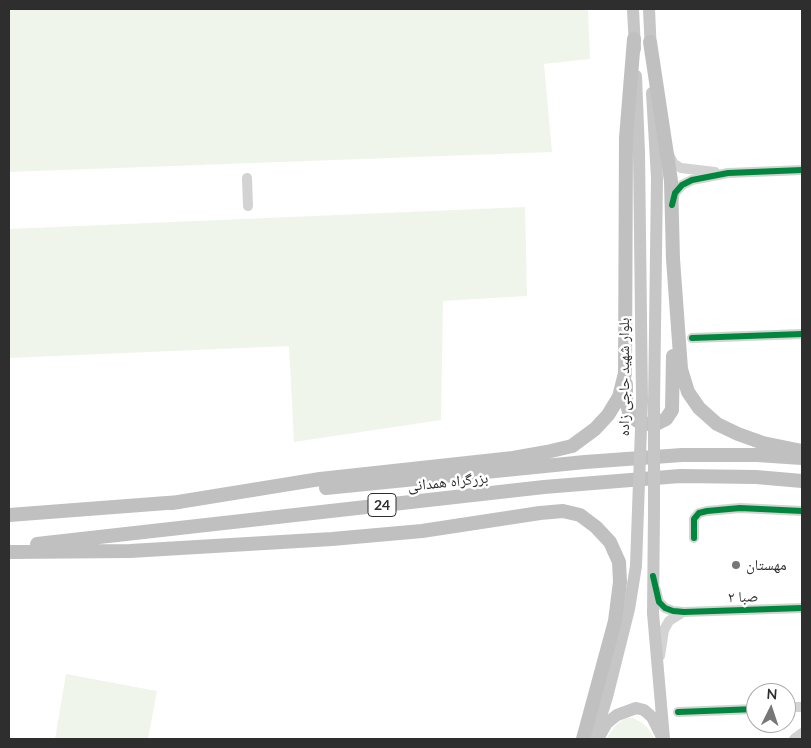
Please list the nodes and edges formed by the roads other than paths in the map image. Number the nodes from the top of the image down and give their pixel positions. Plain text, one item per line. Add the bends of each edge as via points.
1 (633, 9) edge
2 (649, 9) edge
3 (634, 39) junction
4 (650, 42) junction
5 (666, 143) junction
6 (802, 170) edge
7 (728, 174) junction
8 (247, 178) dead end
9 (672, 205) junction
10 (248, 206) dead end
11 (673, 259) junction
12 (802, 334) edge
13 (692, 338) dead end
14 (626, 373) junction
15 (802, 451) edge
16 (802, 458) edge
17 (802, 481) edge
18 (172, 503) junction
19 (802, 511) edge
20 (9, 515) edge
21 (694, 538) dead end
22 (9, 547) edge
23 (9, 552) edge
24 (654, 576) junction
25 (802, 608) edge
26 (684, 612) junction
27 (658, 676) junction
28 (746, 709) edge
29 (678, 712) dead end
30 (802, 733) edge
31 (583, 739) edge
32 (595, 739) edge
33 (663, 739) edge
34 (794, 739) edge

1 - 3 main road, بلوار شهید حاجی زاده
2 - 4 main road, بلوار شهید حاجی زاده
3 - 14 highway via 626,138
3 - 32 main road, بلوار شهید حاجی زاده, bridge via 639,152 642,401 636,566 629,609
4 - 5 highway
4 - 24 main road, بلوار شهید حاجی زاده, bridge via 658,178
5 - 7 street via 674,164 680,168
5 - 9 highway
6 - 7 street
7 - 9 street via 692,180 682,185 675,193
8 - 10 street
9 - 11 highway
11 - 14 highway via 672,410 666,419 650,424 633,418 626,401
11 - 15 highway via 681,369 688,392 699,408 717,424 763,443
12 - 13 street
14 - 18 highway via 608,415 572,446 513,458 320,479
16 - 18 highway, بزرگراه همدانی / 24 via 682,455
17 - 22 highway, بزرگراه همدانی / 24 via 680,476 534,488
18 - 20 highway, بزرگراه همدانی / 24
19 - 21 street via 740,508 707,511 699,513 694,520
23 - 31 highway via 130,551 340,539 422,531 540,513 563,511 580,515 596,526 610,542 619,562 620,582 615,621
24 - 26 street via 659,602 665,608
24 - 27 main road, بلوار شهید حاجی زاده via 652,613
25 - 26 street, صبا ۲
26 - 27 street via 669,621 664,630
27 - 33 main road, بلوار شهید حاجی زاده
28 - 29 street
30 - 34 street
32 - 33 main road via 617,715 636,708 652,717

